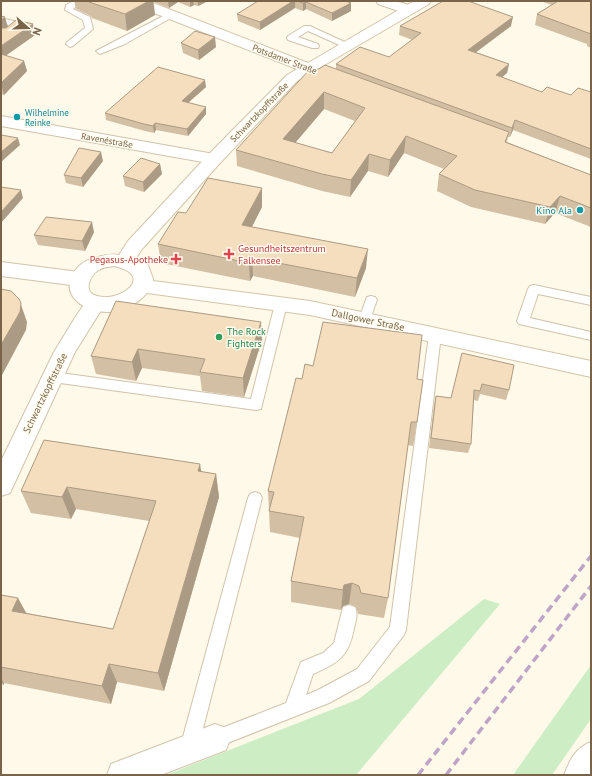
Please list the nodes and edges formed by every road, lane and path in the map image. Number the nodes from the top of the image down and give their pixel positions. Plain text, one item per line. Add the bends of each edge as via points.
1 (78, 1) edge
2 (136, 1) edge
3 (383, 1) edge
4 (424, 1) edge
5 (407, 10) junction
6 (172, 15) junction
7 (1, 20) edge
8 (5, 35) edge
9 (70, 44) dead end
10 (346, 45) junction
11 (314, 46) dead end
12 (100, 51) dead end
13 (308, 68) junction
14 (327, 75) edge
15 (1, 121) edge
16 (214, 159) junction
17 (125, 260) junction
18 (1, 269) edge
19 (79, 279) junction
20 (143, 286) junction
21 (371, 300) dead end
22 (591, 301) edge
23 (95, 304) junction
24 (281, 304) junction
25 (365, 319) junction
26 (436, 335) junction
27 (591, 336) edge
28 (591, 370) edge
29 (53, 377) junction
30 (1, 486) edge
31 (255, 498) dead end
32 (349, 612) dead end
33 (292, 710) junction
34 (202, 744) junction
35 (591, 757) edge
36 (122, 775) edge
37 (579, 775) edge

1 - 9 lane via 71,4 69,10 87,19 89,29
2 - 6 street, Potsdamer Straße
3 - 5 street
4 - 5 street, Schwartzkopffstraße
5 - 10 street, Schwartzkopffstraße
6 - 12 lane
6 - 13 street, Potsdamer Straße
7 - 8 lane via 19,25
10 - 11 lane via 307,28 291,38
10 - 13 street, Schwartzkopffstraße
13 - 14 street, Potsdamer Straße
13 - 16 street, Schwartzkopffstraße via 292,78
15 - 16 street, Ravenéstraße
16 - 17 street, Schwartzkopffstraße via 198,186 135,245
17 - 19 street via 97,263
17 - 20 street via 143,273
18 - 19 street
19 - 23 street via 78,291
20 - 23 street via 129,299 118,304
20 - 24 street, Dallgower Straße
21 - 25 lane
22 - 27 lane via 534,289 523,321
23 - 29 street, Schwartzkopffstraße
24 - 25 street, Dallgower Straße
24 - 29 lane via 256,405
25 - 26 street, Dallgower Straße
26 - 28 street, Dallgower Straße
26 - 33 lane via 398,630 364,675
29 - 30 street, Schwartzkopffstraße
31 - 34 lane
32 - 33 lane via 339,651 329,659 307,668
33 - 34 lane
34 - 36 street
35 - 37 street

